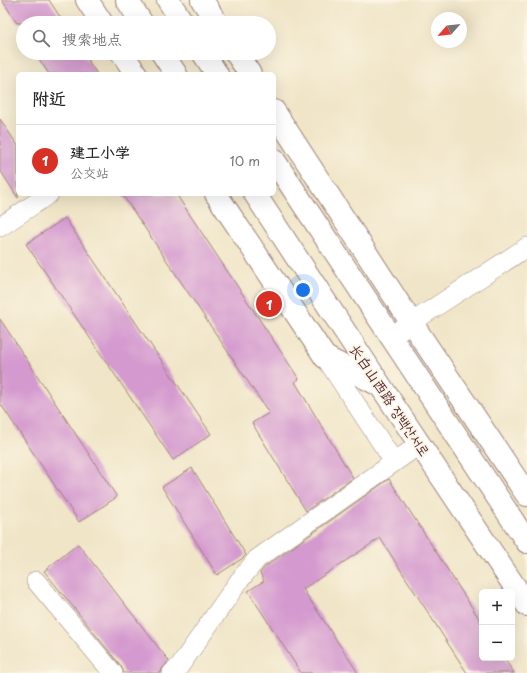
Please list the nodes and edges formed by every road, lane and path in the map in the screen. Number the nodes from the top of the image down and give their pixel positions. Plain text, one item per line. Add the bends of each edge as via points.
1 (87, 0) edge
2 (127, 0) edge
3 (168, 0) edge
4 (202, 0) edge
5 (97, 16) edge
6 (137, 16) edge
7 (178, 16) edge
8 (212, 16) edge
9 (127, 60) edge
10 (167, 60) edge
11 (208, 60) edge
12 (241, 60) edge
13 (135, 72) edge
14 (175, 72) edge
15 (216, 72) edge
16 (249, 72) edge
17 (276, 114) edge
18 (276, 163) edge
19 (46, 196) edge
20 (217, 196) edge
21 (255, 196) edge
22 (0, 227) edge
23 (527, 247) edge
24 (411, 322) junction
25 (391, 336) junction
26 (325, 357) junction
27 (380, 385) junction
28 (420, 444) junction
29 (394, 462) junction
30 (527, 495) edge
31 (527, 542) edge
32 (36, 581) dead end
33 (527, 605) edge
34 (113, 673) edge
35 (172, 673) edge

1 - 5 main road
2 - 6 main road
3 - 7 main road
4 - 8 main road
9 - 13 main road
10 - 14 main road
11 - 15 main road
12 - 16 main road
17 - 24 main road
18 - 25 main road
19 - 22 street
20 - 26 main road
21 - 27 main road, 长白山西路 장백산서로
23 - 24 street
24 - 25 street
24 - 30 main road
25 - 31 main road
26 - 27 main road
26 - 29 street
27 - 28 main road, 长白山西路 장백산서로
28 - 29 street
28 - 33 main road, 长白山西路 장백산서로
29 - 35 street via 257,559
32 - 34 street

